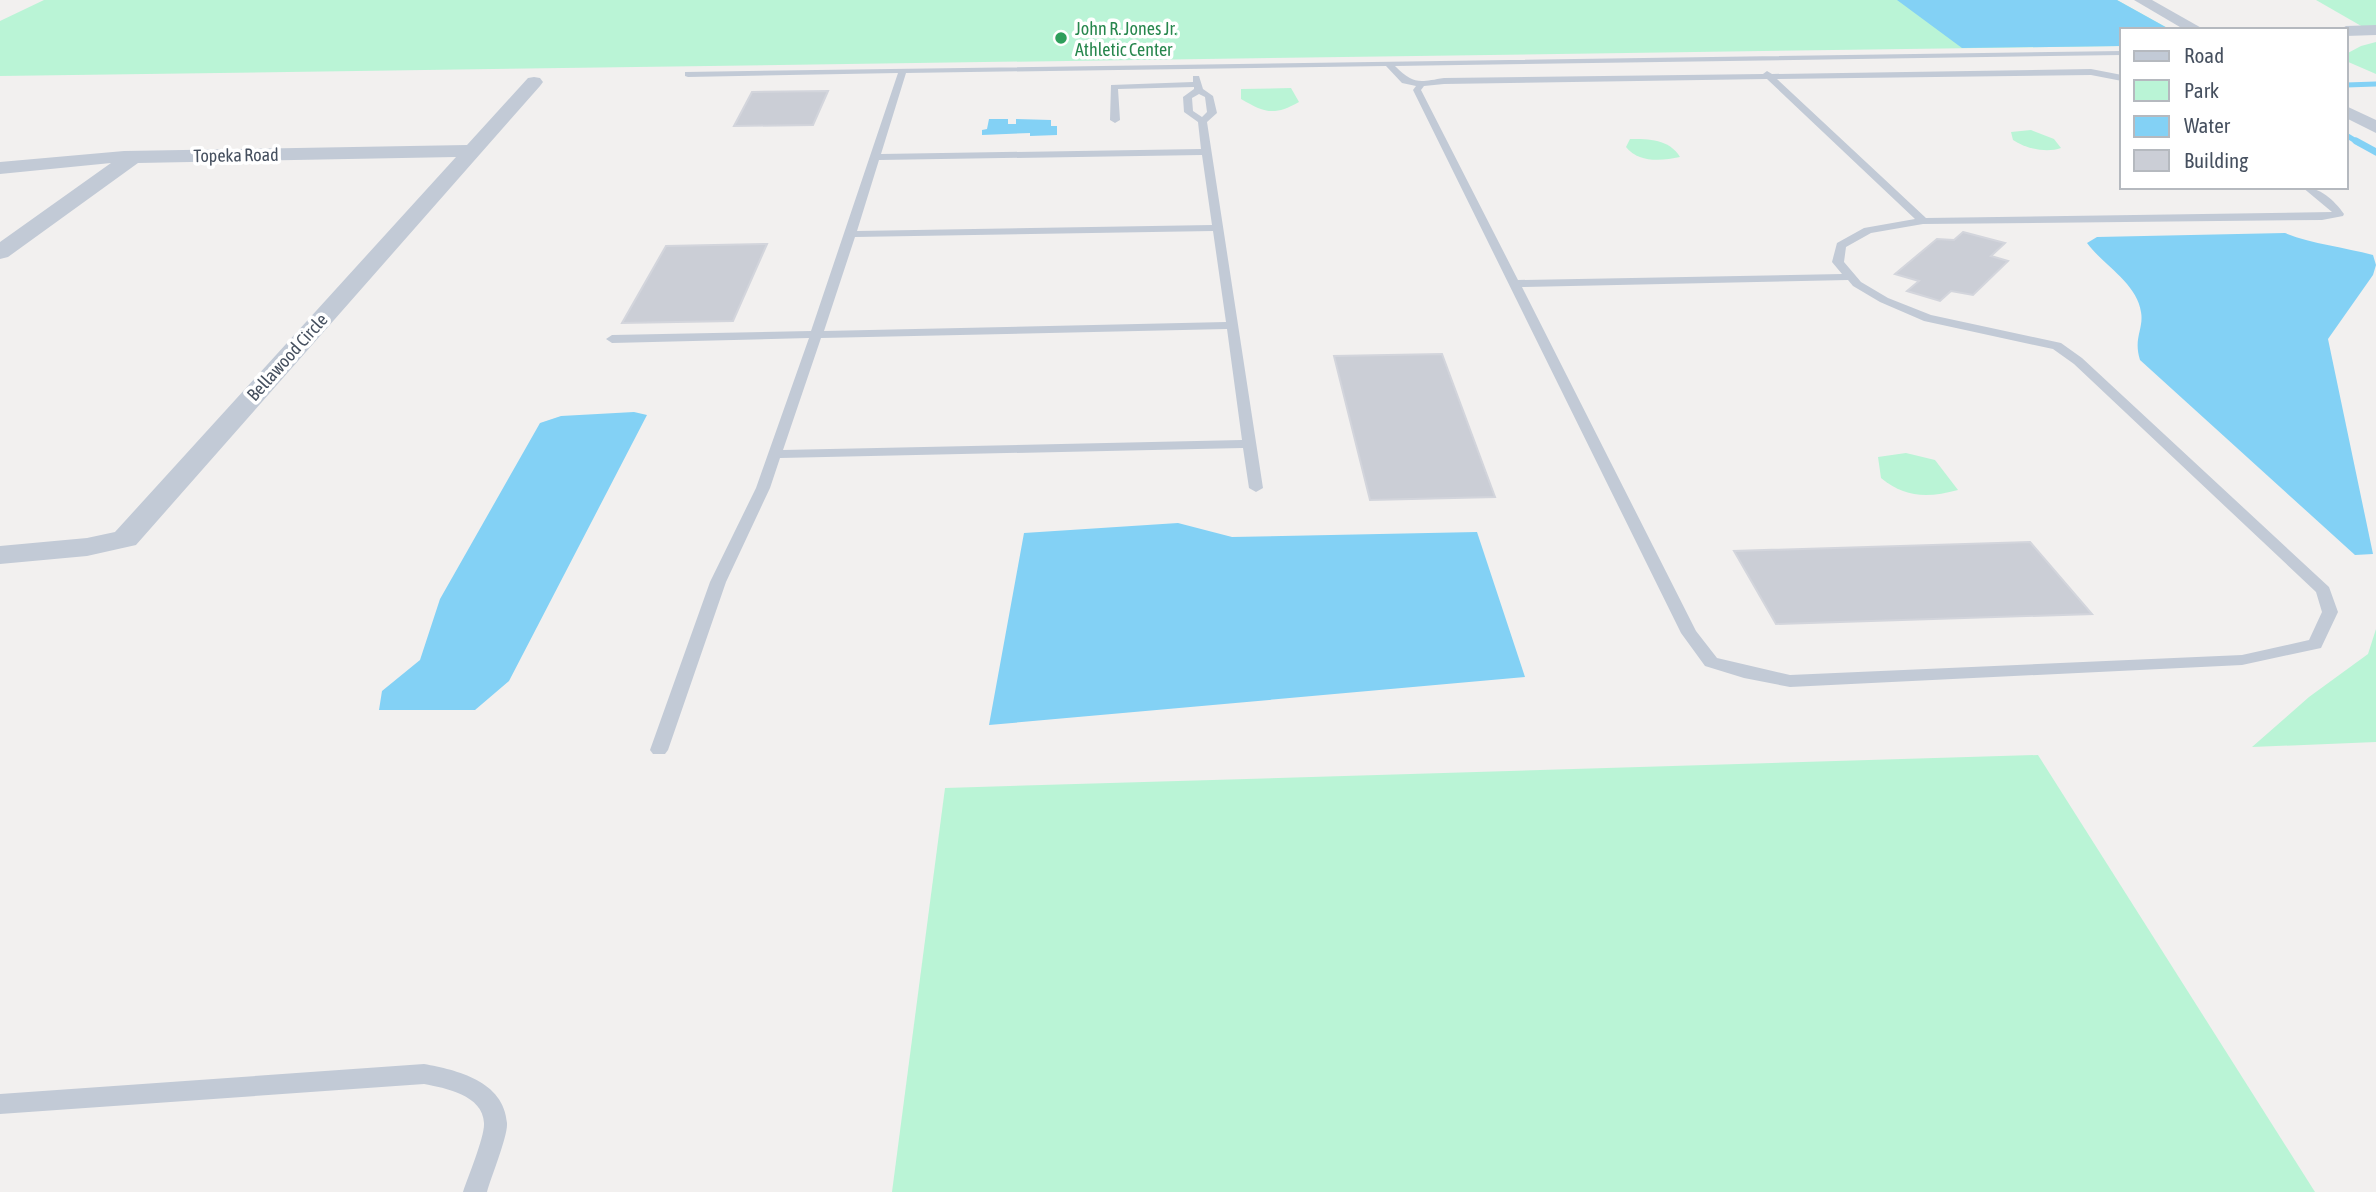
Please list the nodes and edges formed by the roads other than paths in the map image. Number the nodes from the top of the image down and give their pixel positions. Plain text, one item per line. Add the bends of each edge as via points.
1 (2141, 0) edge
2 (2193, 28) edge
3 (2348, 30) edge
4 (2374, 30) edge
5 (2120, 53) edge
6 (1749, 57) junction
7 (1387, 63) junction
8 (1192, 66) junction
9 (903, 70) junction
10 (688, 74) dead end
11 (1770, 76) junction
12 (2120, 78) edge
13 (534, 82) dead end
14 (1421, 84) junction
15 (1198, 88) junction
16 (2348, 112) edge
17 (1115, 120) dead end
18 (1202, 121) junction
19 (2376, 127) edge
20 (473, 151) junction
21 (1207, 152) junction
22 (133, 156) junction
23 (875, 158) junction
24 (0, 168) edge
25 (2310, 189) edge
26 (1923, 221) junction
27 (1218, 228) junction
28 (851, 234) junction
29 (0, 252) edge
30 (1851, 277) junction
31 (1514, 284) junction
32 (1232, 325) junction
33 (819, 332) junction
34 (612, 338) dead end
35 (1250, 444) junction
36 (775, 454) junction
37 (1256, 488) dead end
38 (0, 555) edge
39 (659, 750) dead end
40 (0, 1104) edge
41 (475, 1192) edge

1 - 2 street
3 - 4 street
5 - 6 lane
6 - 7 lane
6 - 11 lane
7 - 8 lane
7 - 14 lane via 1398,76
8 - 9 lane
8 - 15 lane
9 - 10 lane
9 - 23 lane
11 - 12 lane via 2091,72
11 - 14 lane
11 - 26 lane
13 - 20 street, Bellawood Circle
14 - 31 lane via 1417,90
15 - 17 lane via 1114,87
15 - 18 lane via 1209,96 1212,113
15 - 18 lane via 1187,97 1189,112
16 - 19 street
18 - 21 lane
20 - 22 street, Topeka Road
20 - 38 street, Bellawood Circle via 125,539
21 - 23 lane
21 - 27 lane
22 - 24 street, Topeka Road
22 - 29 street
23 - 28 lane
25 - 26 lane via 2339,214
26 - 30 lane via 1868,230 1842,245 1838,262
27 - 28 lane
27 - 32 lane
28 - 33 lane
30 - 31 lane
30 - 31 lane via 1884,300 1928,318 2057,346 2078,361 2323,590 2330,612 2315,645 2242,660 1790,681 1711,662 1689,633
32 - 33 lane
32 - 35 lane
33 - 34 lane
33 - 36 lane
35 - 36 lane
35 - 37 lane
36 - 39 lane via 718,582
40 - 41 lane via 424,1074 458,1080 489,1102 496,1124

